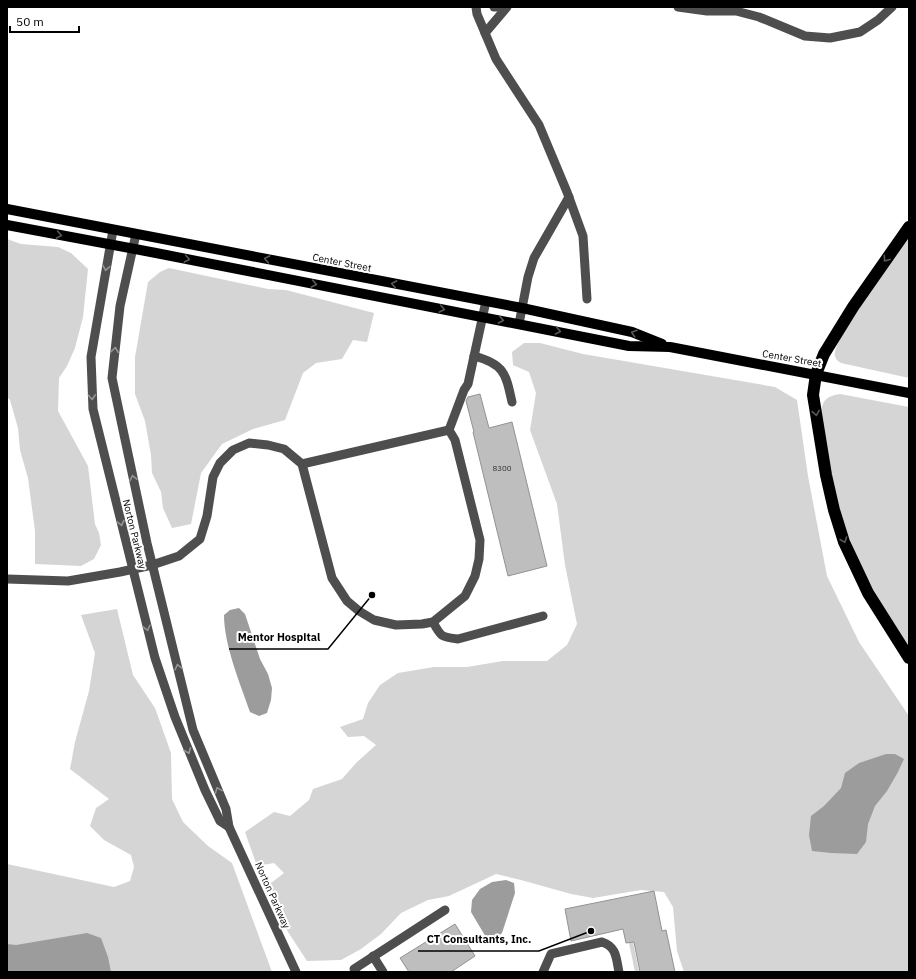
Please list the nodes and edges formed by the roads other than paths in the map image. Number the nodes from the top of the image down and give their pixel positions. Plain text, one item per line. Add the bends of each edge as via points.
1 (476, 7) edge
2 (494, 7) edge
3 (506, 7) edge
4 (678, 7) edge
5 (892, 7) edge
6 (485, 33) junction
7 (569, 197) junction
8 (7, 209) edge
9 (40, 216) junction
10 (7, 225) edge
11 (909, 227) edge
12 (113, 230) junction
13 (38, 231) junction
14 (136, 234) junction
15 (110, 244) junction
16 (132, 248) junction
17 (587, 299) dead end
18 (486, 302) junction
19 (522, 308) junction
20 (483, 316) junction
21 (519, 324) junction
22 (670, 347) junction
23 (474, 356) junction
24 (816, 374) junction
25 (909, 393) edge
26 (512, 402) dead end
27 (449, 430) junction
28 (302, 464) junction
29 (152, 565) junction
30 (133, 569) junction
31 (7, 579) edge
32 (543, 616) dead end
33 (433, 622) junction
34 (909, 658) edge
35 (229, 827) junction
36 (445, 910) dead end
37 (373, 956) junction
38 (296, 972) edge
39 (356, 972) edge
40 (383, 972) edge
41 (543, 972) edge
42 (619, 972) edge

1 - 6 street
2 - 3 street
3 - 6 street
4 - 5 street via 736,11 759,17 804,36 830,38 860,32
6 - 7 street via 496,59 539,125
7 - 17 street via 583,236
7 - 19 street via 534,258
8 - 9 main road, Center Street
9 - 12 main road, Center Street
9 - 13 main road
10 - 13 main road, Center Street
11 -> 24 highway via 836,334
12 - 14 main road, Center Street
12 - 15 street, Norton Parkway
13 -> 15 main road, Center Street
14 - 16 street, Norton Parkway
18 -> 14 main road, Center Street
15 - 16 main road, Center Street
15 -> 30 street, Norton Parkway via 91,357 93,409
16 -> 20 main road, Center Street
29 -> 16 street, Norton Parkway via 112,378 120,306
18 - 19 main road, Center Street
18 - 20 street
19 - 21 street
22 -> 19 main road, Center Street via 632,332
20 -> 21 main road, Center Street
20 - 23 street
21 -> 22 main road, Center Street via 629,346
22 - 24 main road, Center Street
23 - 26 street via 495,364 503,372
23 - 27 street via 468,384
24 - 25 main road, Center Street
24 -> 34 highway via 813,395 826,475 840,529 868,593
27 - 28 street
27 - 33 street via 455,440 480,540 479,559 475,576 465,596
28 - 29 street via 284,449 268,445 249,443 233,450 220,463 213,477 207,516 200,540 179,556
28 - 33 street via 332,578 347,601 374,620 396,625
29 - 30 street
35 -> 29 street, Norton Parkway via 226,809 193,730
30 - 31 street via 68,581
30 -> 35 street, Norton Parkway via 154,658 174,717 220,821
32 - 33 street via 458,639 440,635
35 - 38 street, Norton Parkway
36 - 37 street
37 - 39 street via 354,969
37 - 40 street
41 - 42 street via 551,954 602,942 609,944 614,950

